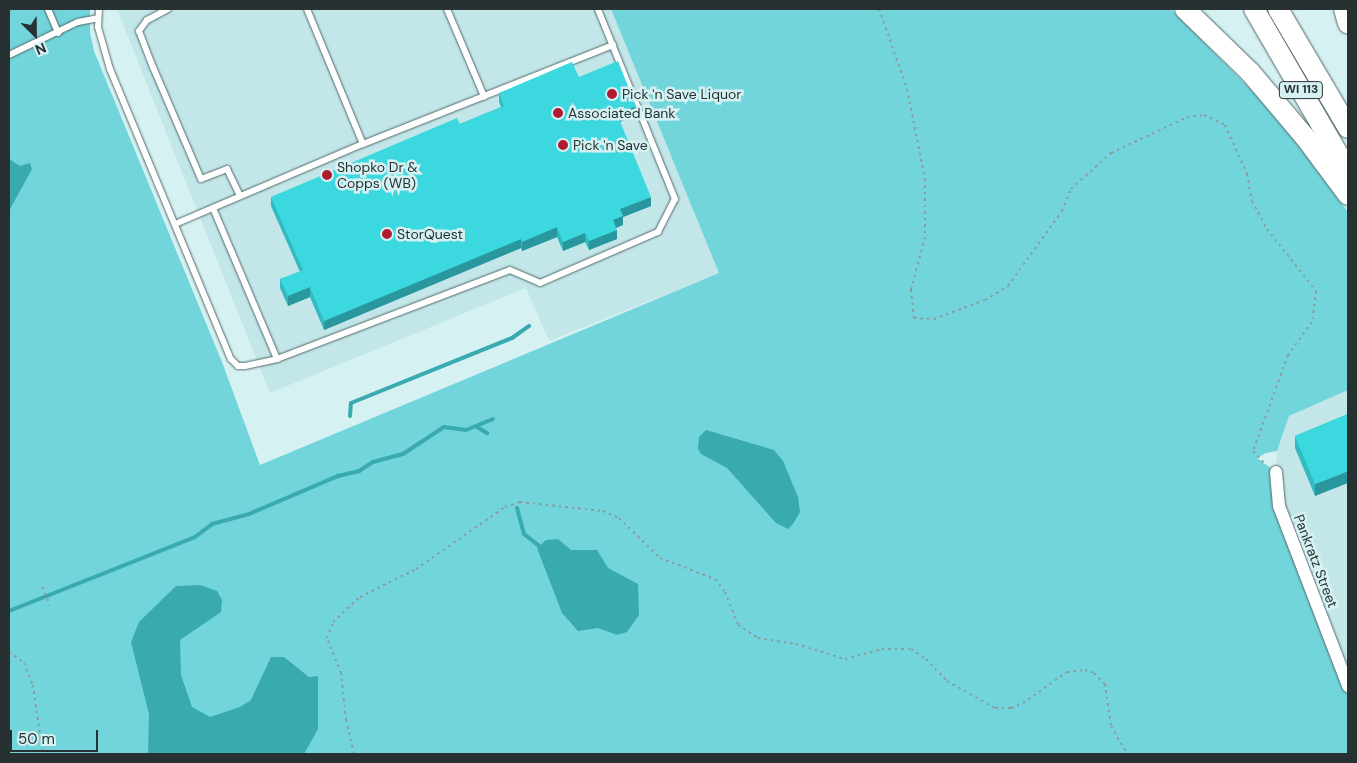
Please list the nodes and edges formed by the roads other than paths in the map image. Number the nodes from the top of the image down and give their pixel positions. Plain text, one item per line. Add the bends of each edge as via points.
1 (48, 9) edge
2 (99, 9) edge
3 (168, 9) edge
4 (307, 9) edge
5 (447, 9) edge
6 (598, 9) edge
7 (1254, 9) edge
8 (1278, 9) edge
9 (1344, 9) edge
10 (1187, 11) edge
11 (98, 18) junction
12 (1348, 23) edge
13 (58, 33) junction
14 (612, 45) junction
15 (9, 55) edge
16 (484, 96) junction
17 (1348, 128) edge
18 (363, 144) junction
19 (1348, 171) edge
20 (1348, 194) edge
21 (240, 196) junction
22 (213, 208) junction
23 (175, 224) junction
24 (277, 359) junction
25 (1276, 472) road end
26 (1348, 686) edge

1 - 13 lane
2 - 11 lane
3 - 21 lane via 147,20 139,31 152,67 201,179 227,169
4 - 18 lane
5 - 16 lane
6 - 14 lane
7 - 19 main road, WI 113
8 - 17 main road, WI 113
9 - 12 main road
10 - 20 main road via 1250,72
11 - 13 lane via 78,22
11 - 23 lane via 101,44 110,69
13 - 15 lane
14 - 16 lane
14 - 24 lane via 675,199 658,232 540,284 510,270
16 - 18 lane
18 - 21 lane
21 - 22 lane
22 - 23 lane
22 - 24 lane
23 - 24 lane via 231,359 238,366
25 - 26 street, Pankratz Street via 1279,506

